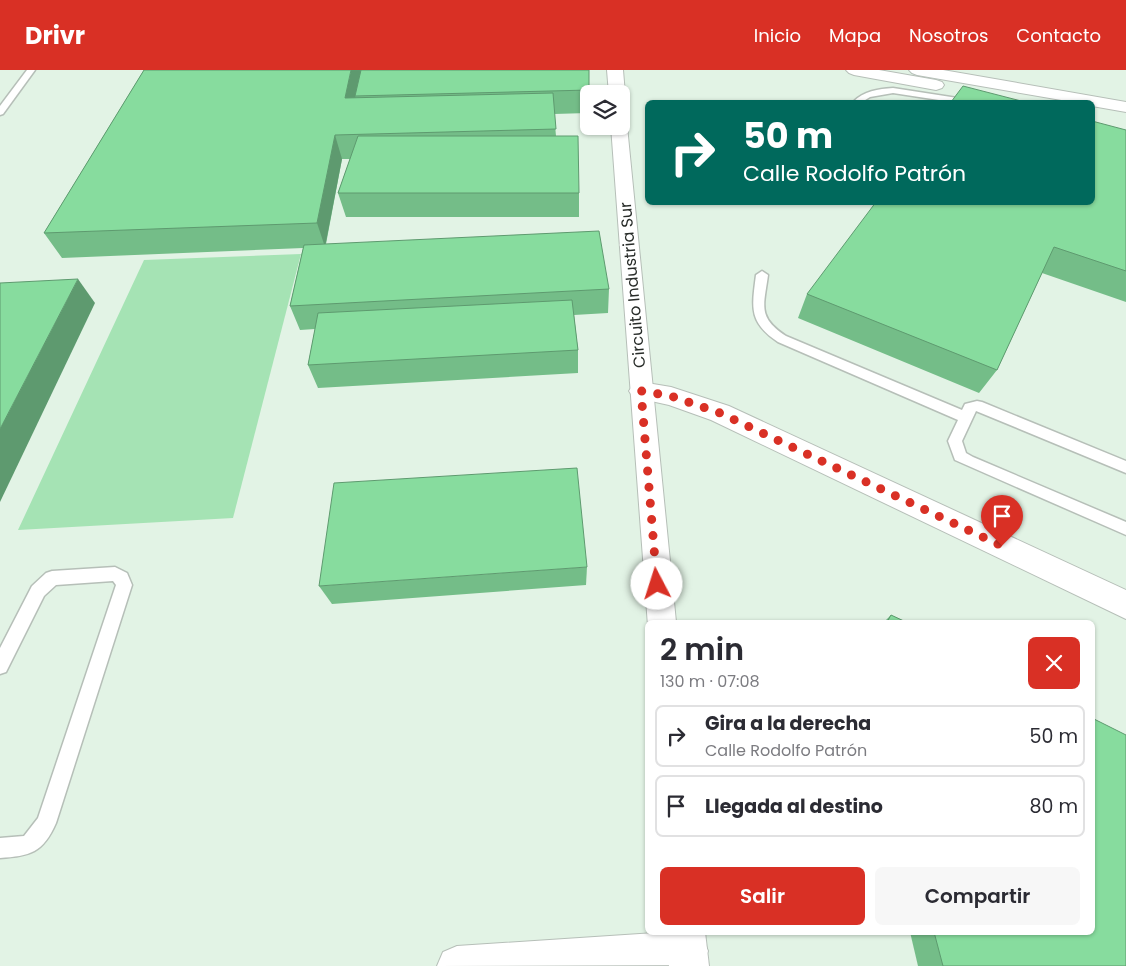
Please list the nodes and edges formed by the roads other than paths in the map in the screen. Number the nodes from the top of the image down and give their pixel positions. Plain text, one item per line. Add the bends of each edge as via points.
1 (31, 70) edge
2 (615, 70) edge
3 (854, 70) edge
4 (917, 70) edge
5 (616, 85) edge
6 (860, 100) edge
7 (951, 100) edge
8 (1025, 100) edge
9 (1086, 100) edge
10 (1095, 102) edge
11 (1126, 107) edge
12 (0, 112) edge
13 (1095, 114) edge
14 (1126, 119) edge
15 (620, 135) edge
16 (762, 275) dead end
17 (641, 391) junction
18 (965, 417) junction
19 (1126, 467) edge
20 (1126, 529) edge
21 (1126, 605) edge
22 (660, 620) edge
23 (0, 666) edge
24 (0, 848) edge
25 (688, 950) edge
26 (457, 966) edge

1 - 12 lane
2 - 5 main road
3 - 8 main road
4 - 9 main road
6 - 7 lane via 870,93 885,90
10 - 11 main road
13 - 14 main road
15 - 17 main road, Circuito Industria Sur
16 - 18 lane via 759,317 768,331
17 - 21 main road via 671,396 720,413
17 - 22 main road, Circuito Industria Sur
18 - 19 lane via 970,408 982,407
18 - 20 lane via 955,441 960,456
23 - 24 lane via 38,591 52,578 116,574 122,578 124,585 46,823 29,846
25 - 26 main road

